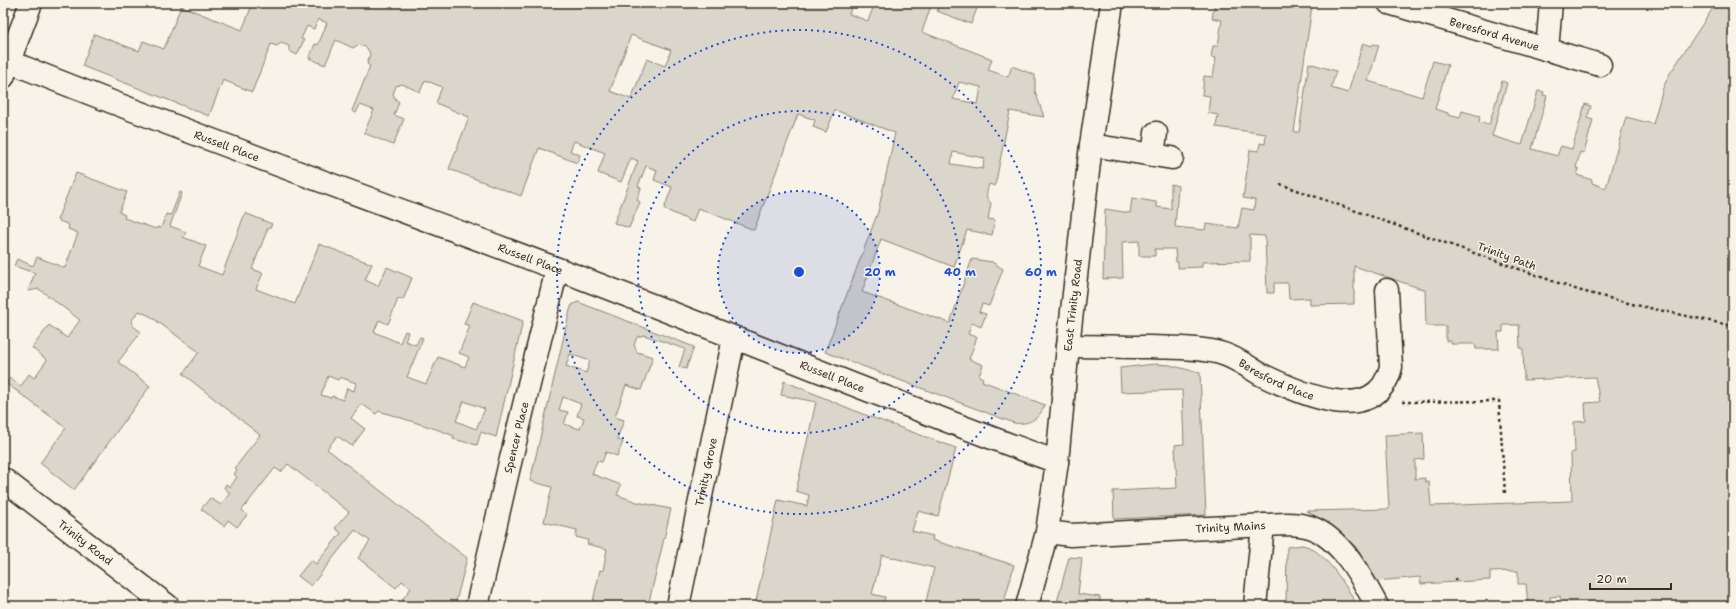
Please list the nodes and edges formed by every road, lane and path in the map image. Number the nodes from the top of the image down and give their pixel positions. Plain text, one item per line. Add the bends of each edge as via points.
1 (31, 3) edge
2 (769, 3) edge
3 (1112, 3) edge
4 (1388, 3) edge
5 (1550, 3) edge
6 (774, 5) dead end
7 (1547, 50) junction
8 (1600, 65) dead end
9 (5, 66) edge
10 (1156, 133) dead end
11 (1091, 145) junction
12 (1280, 184) dead end
13 (557, 269) junction
14 (1387, 290) dead end
15 (1733, 326) edge
16 (734, 338) junction
17 (1068, 346) junction
18 (1381, 390) junction
19 (1057, 462) junction
20 (3, 479) edge
21 (1505, 494) dead end
22 (1263, 525) junction
23 (1047, 532) junction
24 (1455, 578) dead end
25 (1456, 582) dead end
26 (168, 606) edge
27 (477, 606) edge
28 (678, 606) edge
29 (1027, 606) edge
30 (1255, 606) edge
31 (1377, 606) edge

1 - 9 street
2 - 6 path
3 - 11 street, East Trinity Road
4 - 7 street, Beresford Avenue
5 - 7 street
7 - 8 street, Beresford Avenue
9 - 13 street, Russell Place via 135,110
10 - 11 street via 1162,157
11 - 17 street, East Trinity Road
12 - 15 path, Trinity Path via 1578,290
13 - 16 street, Russell Place
13 - 27 street, Spencer Place
14 - 18 street via 1391,367
16 - 19 street, Russell Place via 926,414
16 - 28 street, Trinity Grove
17 - 18 street, Beresford Place via 1195,348 1219,352 1291,387 1312,395 1346,402 1366,400
17 - 19 street, East Trinity Road
18 - 21 path via 1388,397 1402,402 1499,401
19 - 23 street, East Trinity Road
20 - 26 street, Trinity Road
22 - 23 street, Trinity Mains via 1072,535
22 - 30 street
22 - 31 street, Trinity Mains via 1297,525 1321,532 1343,553
23 - 29 street, East Trinity Road
24 - 25 path

